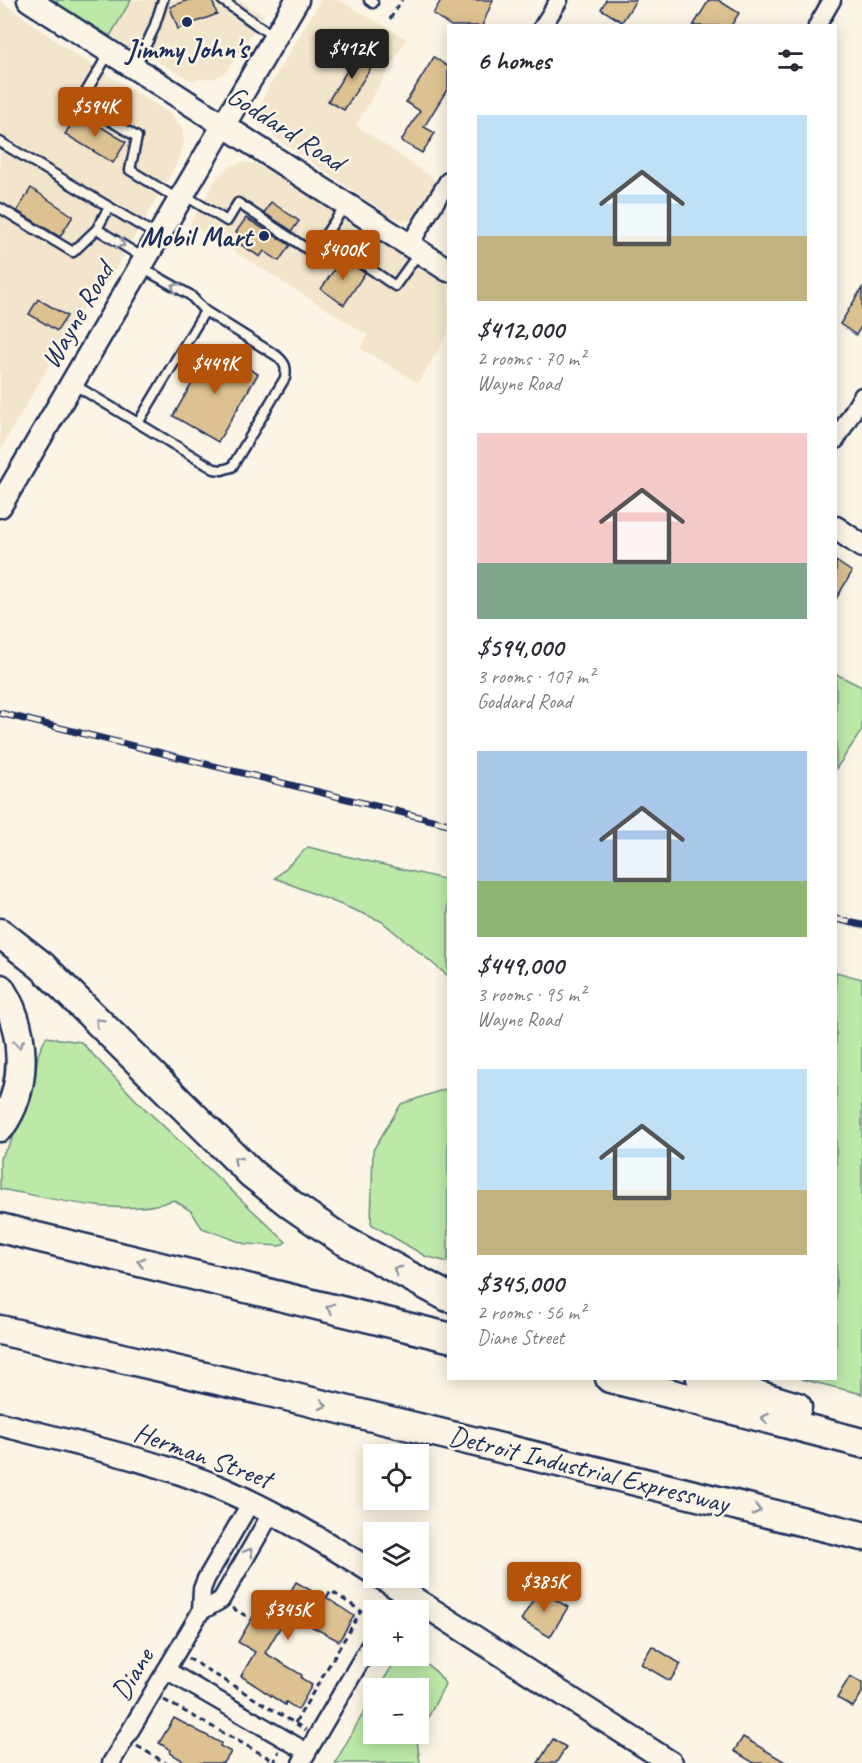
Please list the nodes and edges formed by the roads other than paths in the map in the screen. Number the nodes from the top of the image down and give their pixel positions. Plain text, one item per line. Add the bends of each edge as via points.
1 (163, 0) edge
2 (222, 0) edge
3 (297, 0) edge
4 (559, 0) edge
5 (832, 0) edge
6 (39, 3) edge
7 (544, 24) edge
8 (818, 24) edge
9 (274, 37) junction
10 (110, 52) junction
11 (135, 68) junction
12 (224, 123) junction
13 (0, 142) edge
14 (447, 184) edge
15 (181, 198) junction
16 (347, 203) junction
17 (109, 207) junction
18 (0, 208) edge
19 (97, 230) junction
20 (158, 236) junction
21 (324, 237) junction
22 (415, 248) junction
23 (143, 263) junction
24 (447, 269) edge
25 (205, 311) junction
26 (72, 383) junction
27 (862, 396) edge
28 (138, 423) junction
29 (837, 438) edge
30 (0, 506) edge
31 (837, 529) edge
32 (862, 546) edge
33 (0, 933) edge
34 (0, 989) edge
35 (0, 1127) edge
36 (0, 1228) edge
37 (447, 1296) edge
38 (0, 1330) edge
39 (447, 1337) edge
40 (0, 1349) edge
41 (618, 1380) edge
42 (708, 1380) edge
43 (287, 1396) junction
44 (0, 1425) edge
45 (862, 1427) edge
46 (862, 1443) edge
47 (251, 1502) junction
48 (272, 1512) junction
49 (862, 1536) edge
50 (363, 1566) edge
51 (398, 1588) edge
52 (200, 1612) junction
53 (363, 1657) edge
54 (166, 1670) junction
55 (304, 1758) edge
56 (111, 1763) edge
57 (671, 1763) edge

1 - 11 lane
2 - 9 lane
3 - 9 main road, Wayne Road
4 - 7 street
5 - 8 street
6 - 10 main road, Goddard Road
9 - 12 main road, Wayne Road
10 - 11 main road, Goddard Road
10 - 15 lane via 80,102 137,137 130,170
11 - 12 main road, Goddard Road
12 - 15 main road, Wayne Road
12 - 16 main road, Goddard Road
13 - 17 lane
14 - 22 street
15 - 20 main road, Wayne Road
15 - 21 lane via 227,221 238,203 314,253
16 - 21 lane
16 - 22 main road, Goddard Road
17 - 19 lane
17 - 20 lane
18 - 19 lane via 73,252
19 -> 23 lane
20 - 23 main road, Wayne Road
21 - 22 lane via 395,286
22 - 24 main road, Goddard Road
25 -> 23 lane
23 - 26 main road, Wayne Road
25 - 28 lane
25 - 28 lane via 277,356 287,370 239,459 232,467 214,469
26 - 28 lane
26 - 30 main road, Wayne Road
27 - 29 street
31 - 32 main road
37 -> 33 highway via 341,1239 252,1174 42,966
34 -> 35 highway via 15,1019 21,1045 13,1102
39 -> 36 highway
38 - 43 highway, Detroit Industrial Expressway
40 - 43 highway via 186,1389
46 -> 41 highway
42 - 45 highway
43 -> 49 highway, Detroit Industrial Expressway
44 - 47 main road, Herman Street via 185,1475
47 - 48 main road, Herman Street
47 - 52 street, Diane via 206,1580
48 - 50 main road, Herman Street
52 -> 48 street, Diane via 221,1600
51 - 57 main road
52 - 54 street, Diane
53 - 55 street
54 - 55 street
54 - 56 street, Diane

